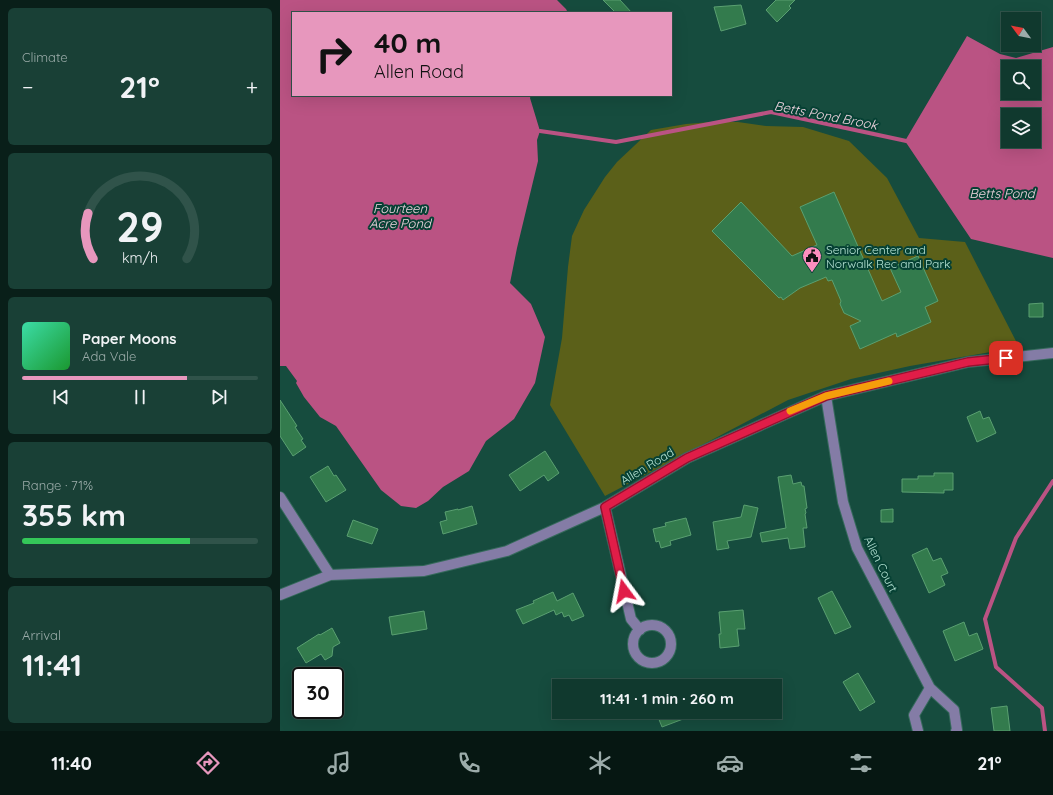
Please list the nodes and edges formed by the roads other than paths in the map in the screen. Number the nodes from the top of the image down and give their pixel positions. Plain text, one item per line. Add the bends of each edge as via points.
1 (1053, 353) edge
2 (826, 396) junction
3 (280, 497) edge
4 (605, 507) junction
5 (330, 575) junction
6 (280, 595) edge
7 (640, 630) dead end
8 (930, 688) junction
9 (918, 731) edge
10 (956, 731) edge

1 - 2 street, Allen Road via 968,362
2 - 4 street, Allen Road via 687,458
2 - 8 street, Allen Court via 842,502 857,548
3 - 5 street
4 - 5 street, Allen Road via 507,551 466,562 424,571
4 - 7 street via 631,618
5 - 6 street, Allen Road
8 - 9 street via 914,715
8 - 10 street, Allen Court via 954,710

